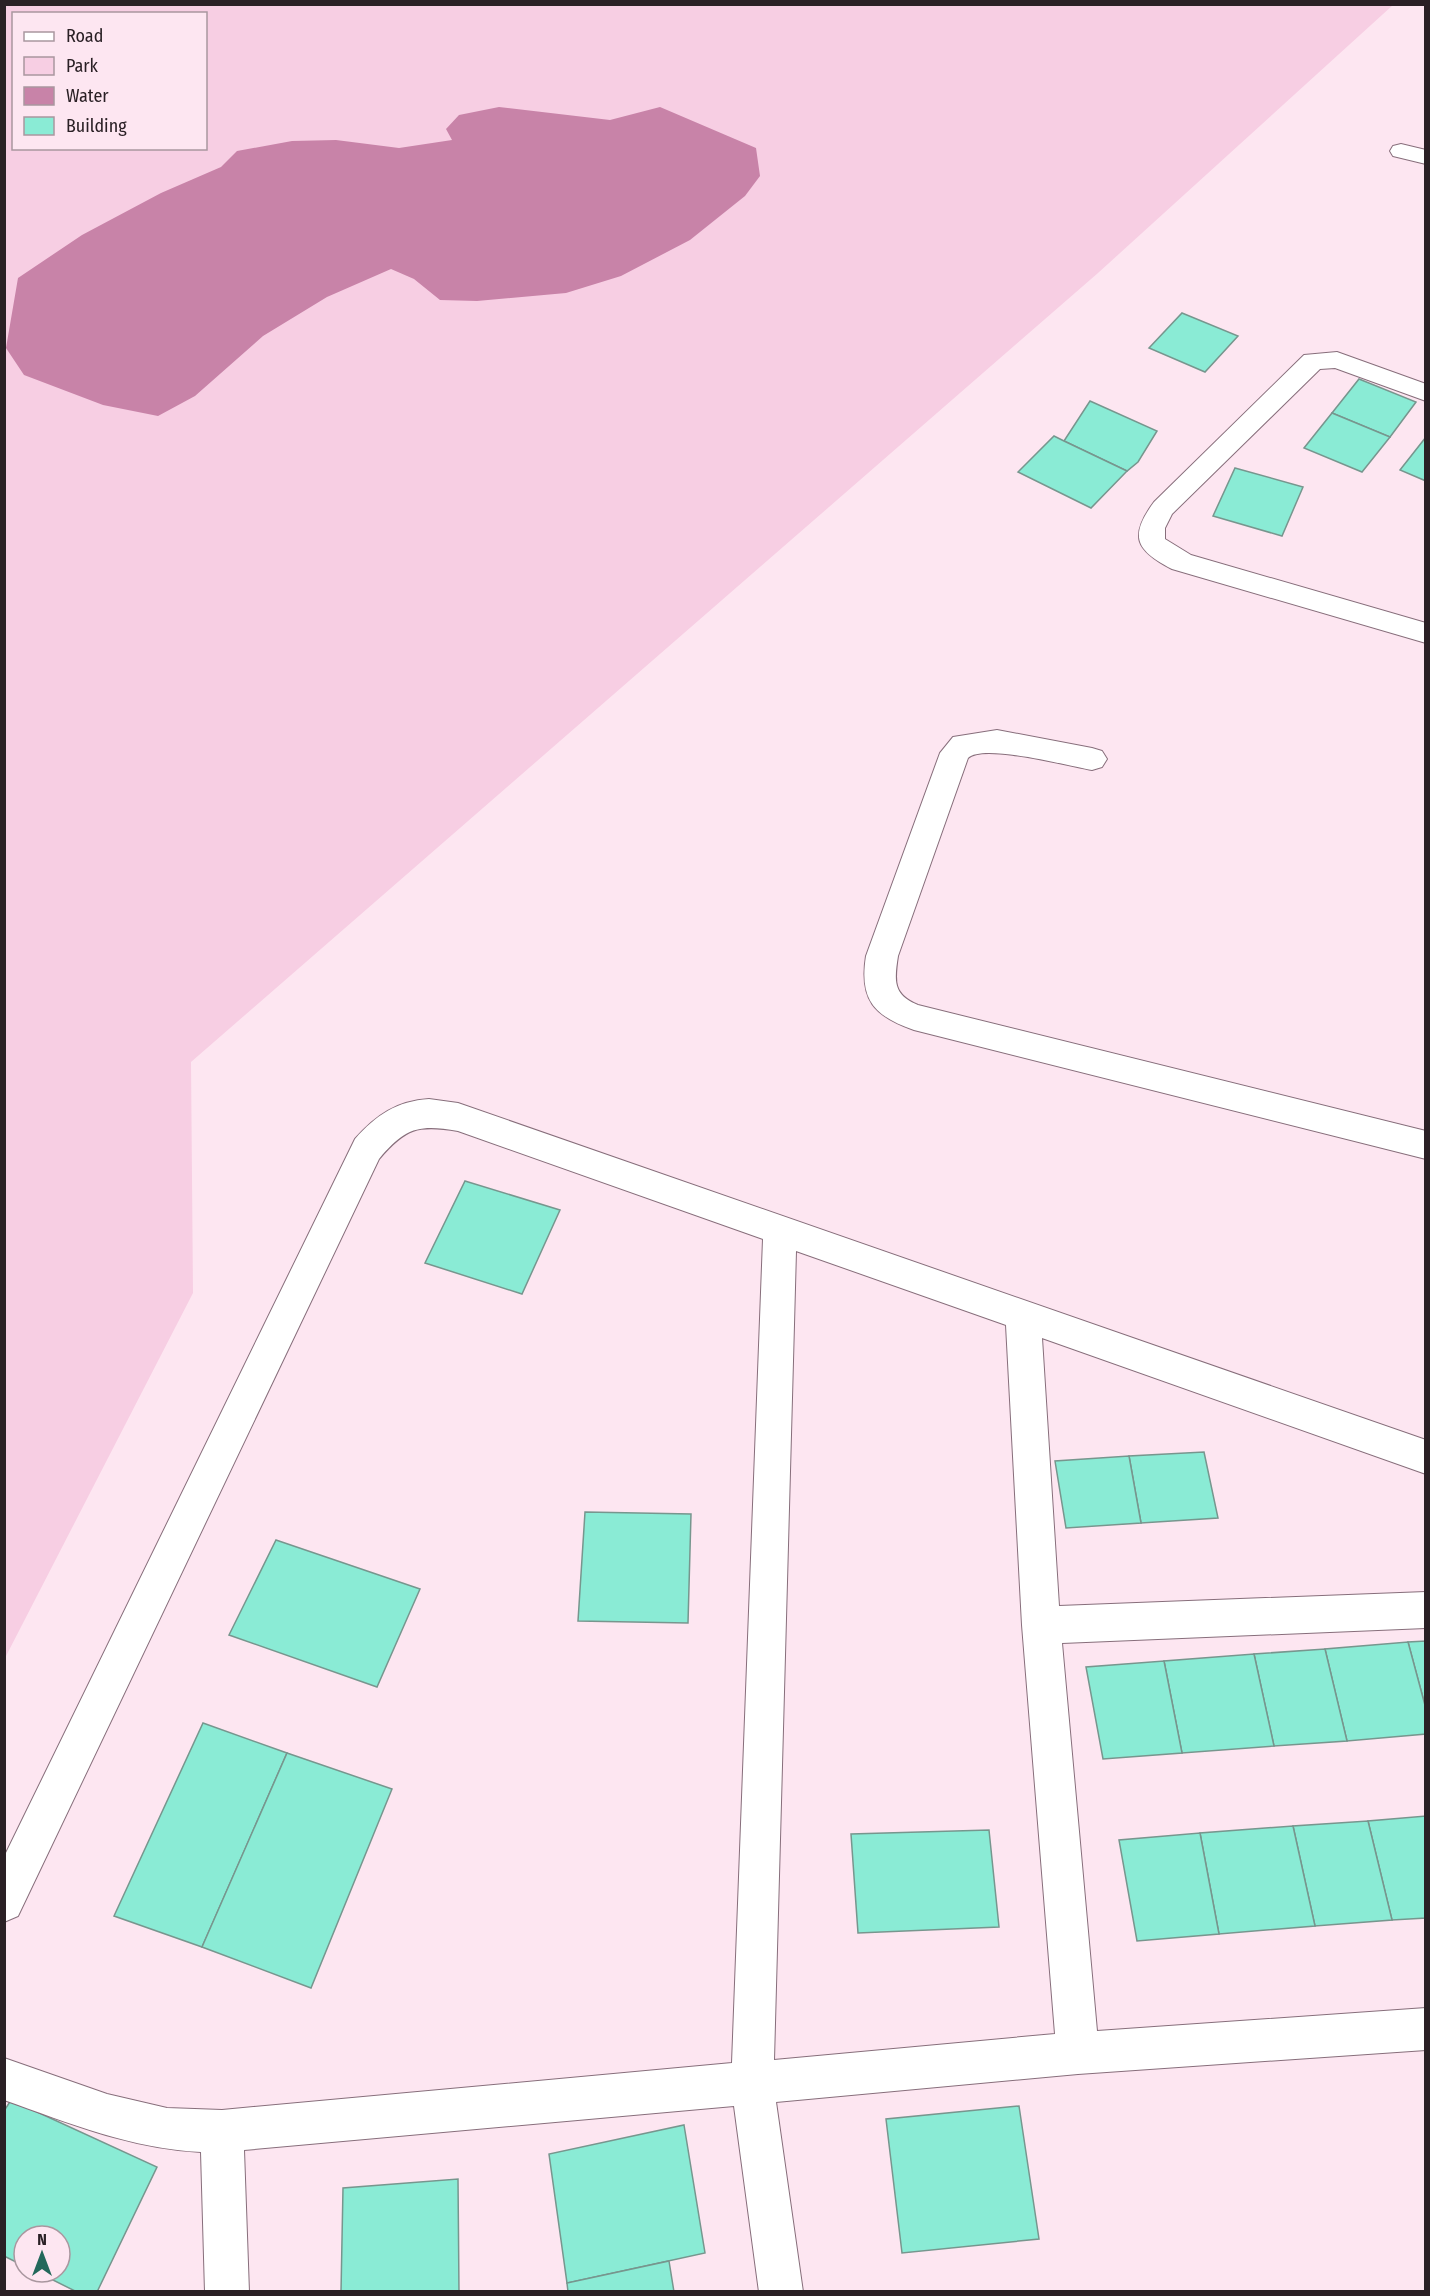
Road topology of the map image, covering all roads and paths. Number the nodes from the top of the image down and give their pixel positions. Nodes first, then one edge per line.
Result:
1 (1401, 151) dead end
2 (1425, 157) edge
3 (1425, 393) edge
4 (1425, 633) edge
5 (1092, 759) dead end
6 (1425, 1145) edge
7 (780, 1230) junction
8 (1023, 1316) junction
9 (1425, 1457) edge
10 (1425, 1610) edge
11 (1041, 1625) junction
12 (4, 1902) edge
13 (1425, 2029) edge
14 (1078, 2053) junction
15 (4, 2079) edge
16 (752, 2084) junction
17 (222, 2131) junction
18 (227, 2292) edge
19 (781, 2292) edge

1 - 2 street
3 - 4 street
5 - 6 street
7 - 8 street
7 - 12 street
7 - 16 street
8 - 9 street
8 - 11 street
10 - 11 street
11 - 14 street
13 - 14 street
14 - 16 street
15 - 17 street
16 - 17 street
16 - 19 street
17 - 18 street

